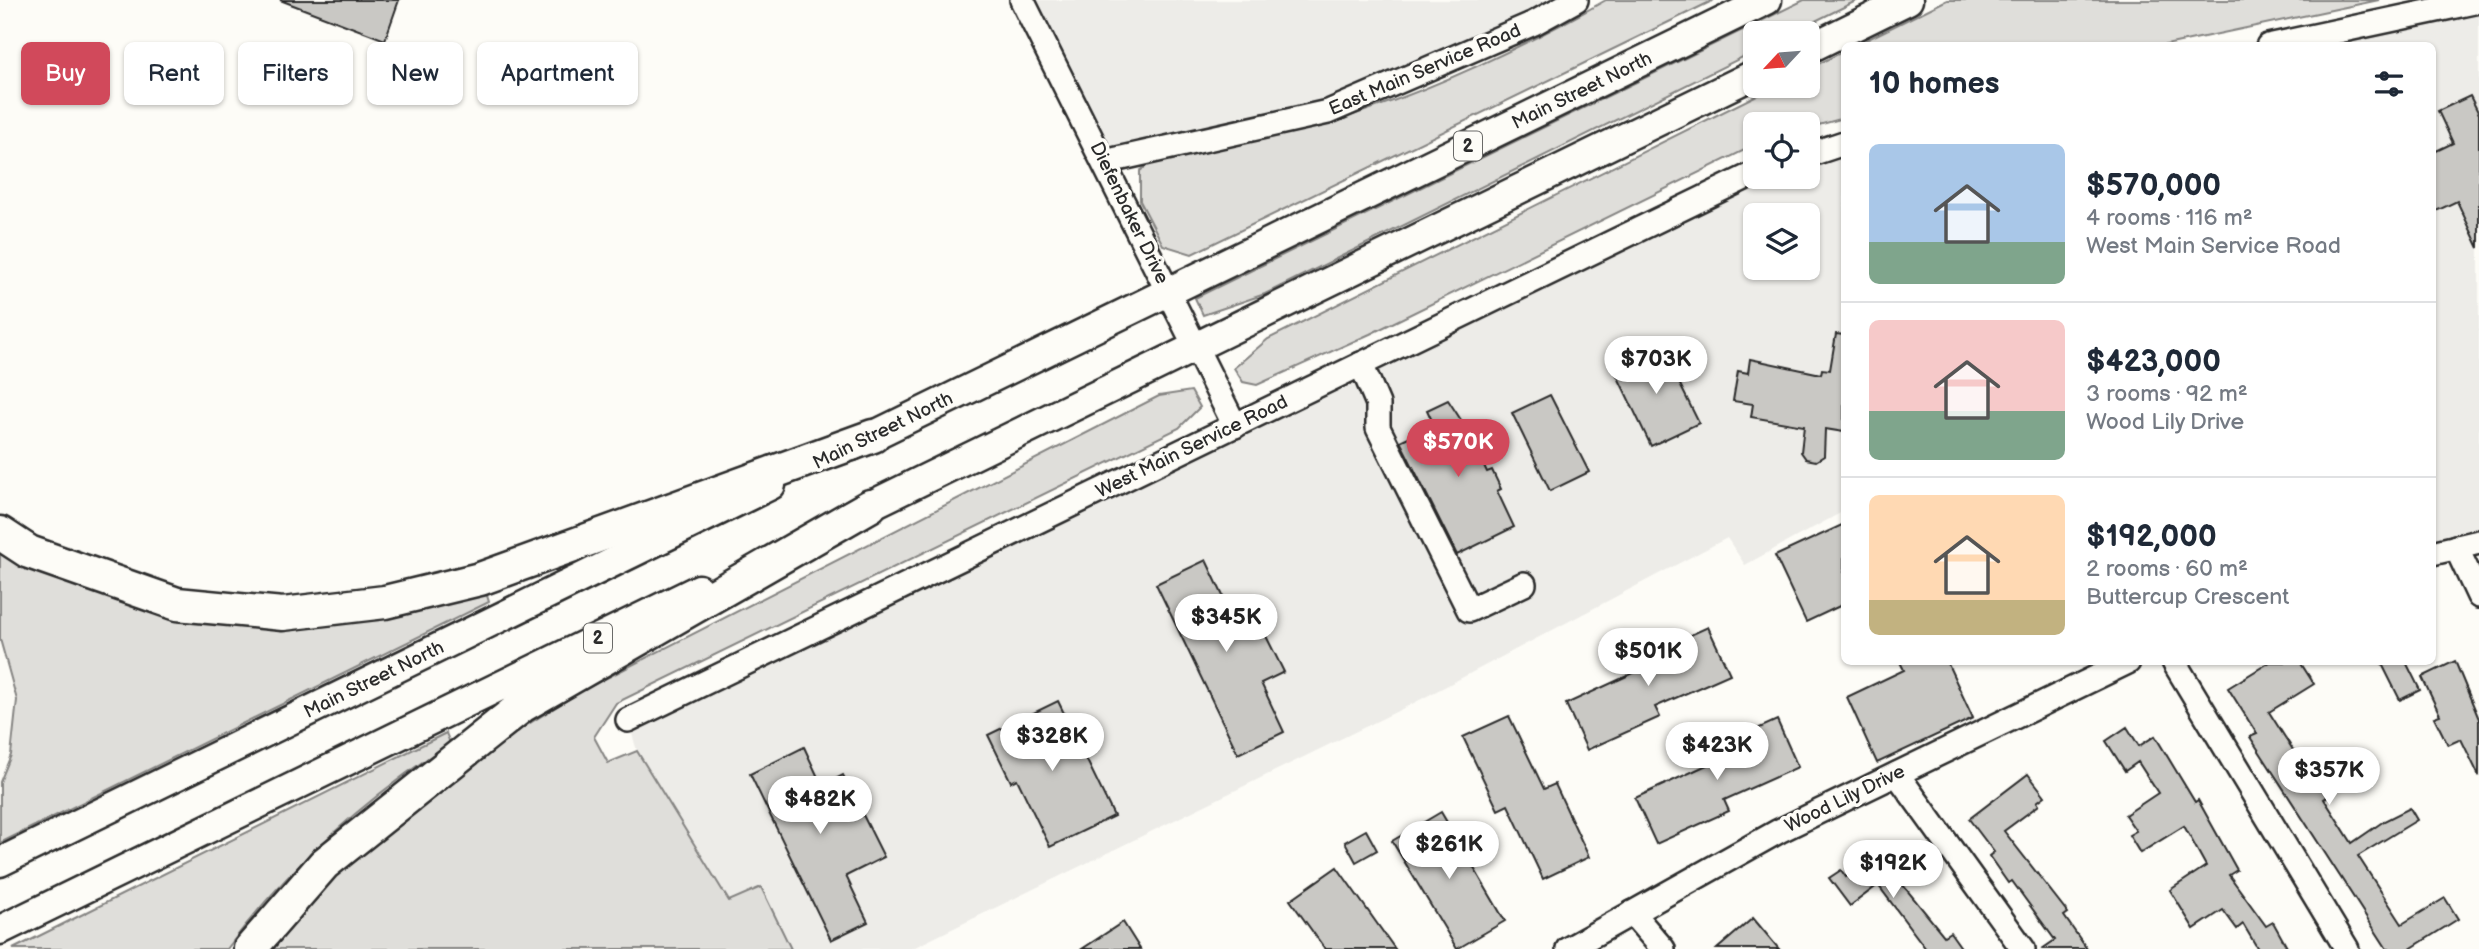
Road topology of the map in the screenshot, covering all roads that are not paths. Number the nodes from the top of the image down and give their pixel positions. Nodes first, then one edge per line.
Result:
1 (1022, 0) edge
2 (1576, 0) edge
3 (1767, 0) edge
4 (1908, 0) edge
5 (2479, 1) edge
6 (2287, 42) edge
7 (1820, 43) edge
8 (1743, 80) edge
9 (1841, 144) edge
10 (1820, 151) edge
11 (1104, 162) junction
12 (1743, 179) edge
13 (1169, 293) junction
14 (1196, 347) junction
15 (1361, 365) junction
16 (1235, 426) junction
17 (873, 436) junction
18 (870, 506) junction
19 (0, 533) edge
20 (2479, 542) edge
21 (2456, 547) junction
22 (2436, 552) edge
23 (1524, 584) dead end
24 (2479, 596) edge
25 (2122, 665) edge
26 (2176, 665) edge
27 (628, 720) dead end
28 (1896, 774) junction
29 (0, 862) edge
30 (1632, 913) junction
31 (0, 930) edge
32 (250, 949) edge
33 (1568, 949) edge
34 (1663, 949) edge
35 (2024, 949) edge
36 (2347, 949) edge

1 - 11 street, Diefenbaker Drive
2 - 11 street, East Main Service Road
3 - 13 main road, Main Street North / 2
4 - 7 main road
5 - 6 street
8 - 14 main road, 2
9 - 10 street
11 - 13 street, Diefenbaker Drive
12 - 15 street, West Main Service Road
13 - 14 street, Diefenbaker Drive
13 - 17 main road, Main Street North / 2
14 - 16 street, Diefenbaker Drive
14 - 18 main road, 2
15 - 16 street, West Main Service Road
15 - 23 street
16 - 27 street, West Main Service Road
17 - 19 highway
17 - 29 main road, Main Street North / 2
18 - 31 main road, 2
18 - 32 highway
20 - 21 street
21 - 22 street
21 - 24 street
25 - 28 street, Wood Lily Drive
26 - 36 street
28 - 30 street, Wood Lily Drive
28 - 35 street
30 - 33 street, Wood Lily Drive
30 - 34 street

